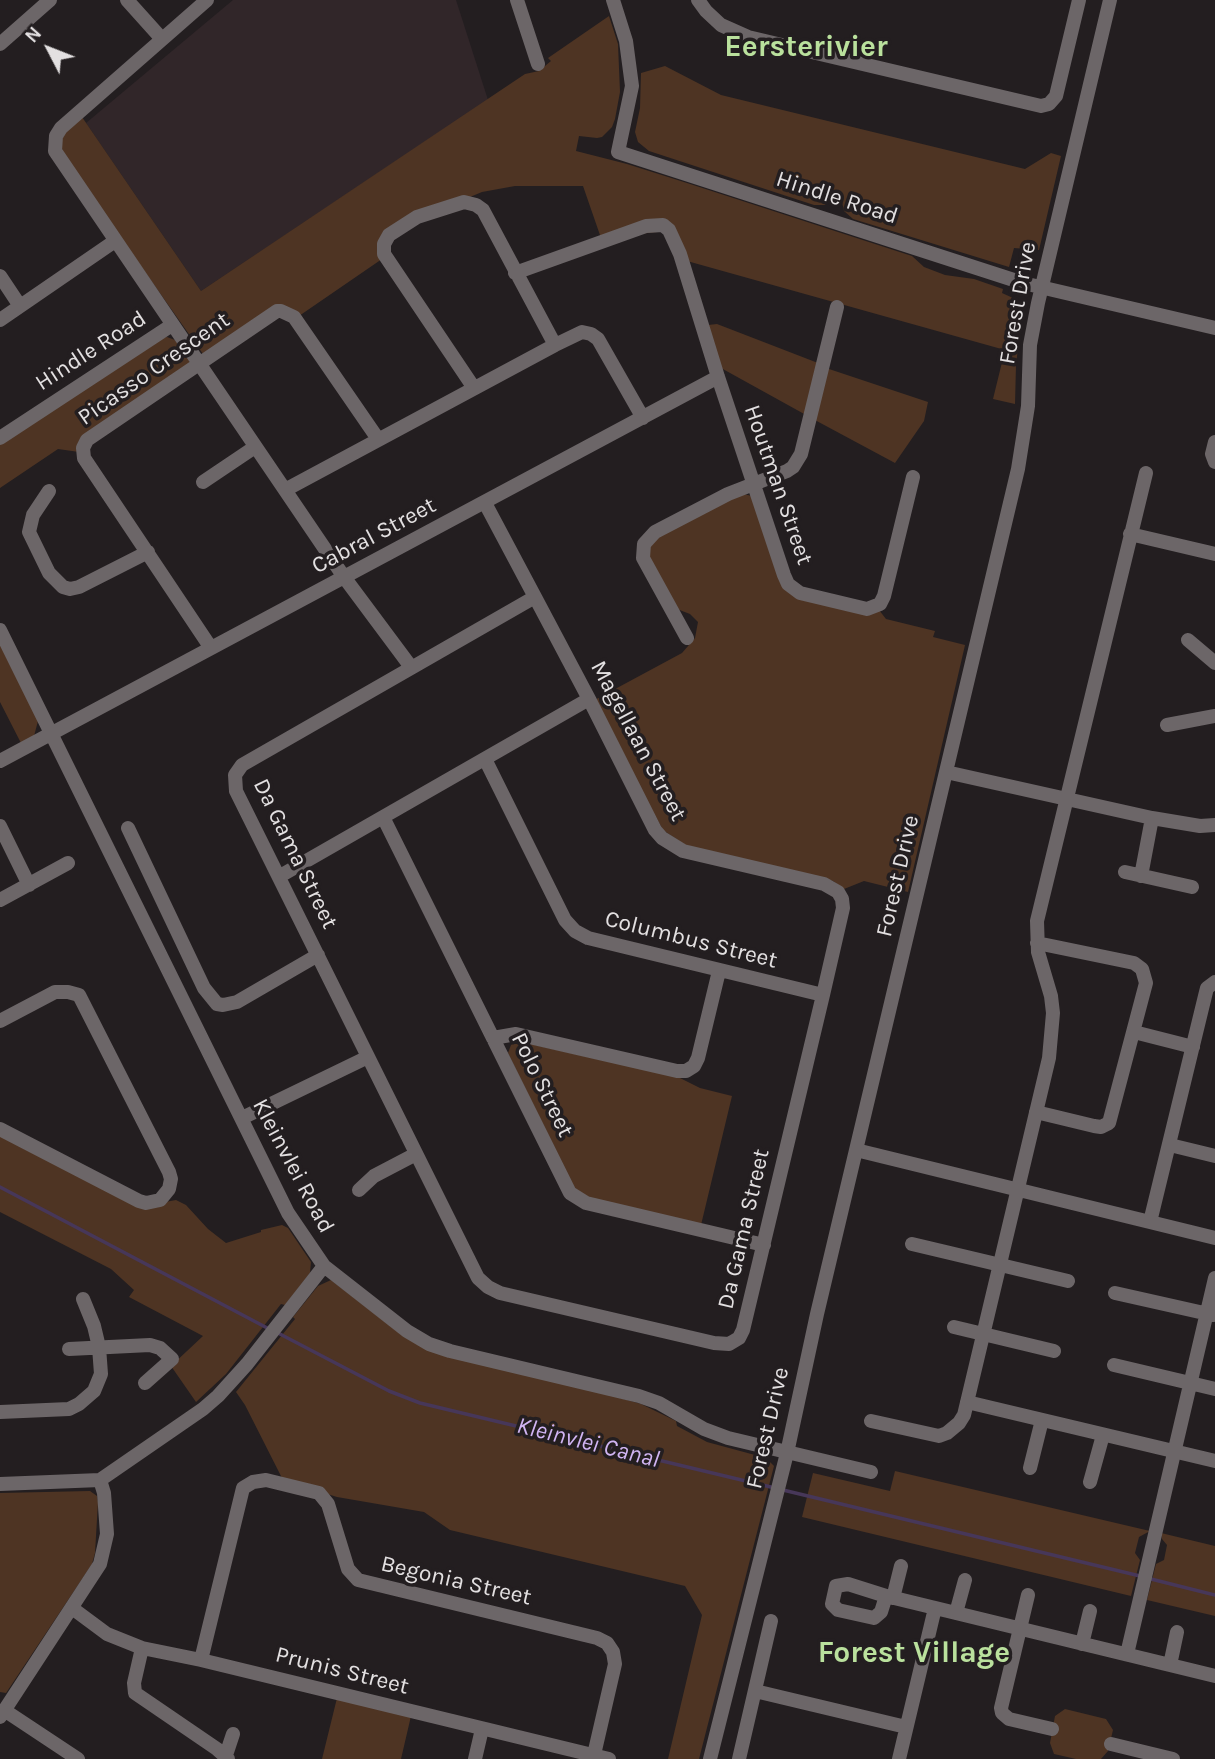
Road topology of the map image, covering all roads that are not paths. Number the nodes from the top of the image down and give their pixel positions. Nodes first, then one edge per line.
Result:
1 (50, 0) edge
2 (127, 0) edge
3 (207, 0) edge
4 (517, 0) edge
5 (613, 0) edge
6 (698, 0) edge
7 (1079, 0) edge
8 (1110, 0) edge
9 (3, 35) edge
10 (162, 39) junction
11 (538, 64) dead end
12 (115, 241) junction
13 (515, 273) junction
14 (0, 276) edge
15 (1041, 287) junction
16 (20, 306) junction
17 (837, 307) dead end
18 (0, 320) edge
19 (172, 325) junction
20 (1215, 328) edge
21 (555, 345) junction
22 (199, 363) junction
23 (718, 377) junction
24 (474, 388) junction
25 (643, 418) junction
26 (0, 438) edge
27 (378, 439) junction
28 (1215, 442) edge
29 (255, 447) junction
30 (1215, 462) edge
31 (1146, 473) dead end
32 (913, 477) dead end
33 (203, 482) dead end
34 (753, 483) junction
35 (285, 490) junction
36 (49, 491) dead end
37 (485, 503) junction
38 (1130, 534) junction
39 (148, 552) junction
40 (1215, 554) edge
41 (344, 578) junction
42 (535, 597) junction
43 (0, 630) edge
44 (687, 638) dead end
45 (1188, 640) dead end
46 (211, 648) junction
47 (1215, 663) edge
48 (411, 667) junction
49 (589, 699) junction
50 (1215, 716) edge
51 (1167, 725) dead end
52 (52, 734) junction
53 (485, 759) junction
54 (0, 761) edge
55 (946, 772) junction
56 (1065, 800) junction
57 (383, 817) junction
58 (1152, 818) junction
59 (1215, 825) edge
60 (0, 826) edge
61 (128, 828) dead end
62 (68, 863) dead end
63 (1125, 872) dead end
64 (280, 876) junction
65 (1142, 876) junction
66 (29, 885) junction
67 (1192, 887) dead end
68 (838, 892) joint
69 (0, 900) edge
70 (1037, 943) junction
71 (318, 955) junction
72 (719, 971) junction
73 (1215, 982) edge
74 (823, 995) junction
75 (0, 1021) edge
76 (1134, 1032) junction
77 (493, 1038) junction
78 (1193, 1047) junction
79 (368, 1057) junction
80 (1036, 1112) junction
81 (242, 1118) junction
82 (0, 1129) edge
83 (1170, 1145) junction
84 (856, 1150) junction
85 (416, 1154) junction
86 (1215, 1156) edge
87 (359, 1190) dead end
88 (1018, 1190) junction
89 (1150, 1222) junction
90 (1215, 1238) edge
91 (912, 1244) dead end
92 (764, 1245) junction
93 (1000, 1264) junction
94 (324, 1266) junction
95 (1215, 1278) edge
96 (1068, 1281) dead end
97 (1115, 1293) dead end
98 (83, 1299) dead end
99 (1211, 1315) edge
100 (954, 1326) dead end
101 (983, 1334) junction
102 (99, 1347) junction
103 (69, 1349) dead end
104 (1054, 1351) dead end
105 (1114, 1365) dead end
106 (145, 1383) dead end
107 (1190, 1384) junction
108 (1215, 1389) edge
109 (967, 1402) junction
110 (0, 1412) edge
111 (1042, 1420) junction
112 (872, 1421) dead end
113 (1102, 1435) junction
114 (1174, 1452) junction
115 (787, 1453) junction
116 (1215, 1461) edge
117 (1030, 1468) dead end
118 (870, 1472) dead end
119 (100, 1480) junction
120 (1090, 1482) dead end
121 (0, 1484) edge
122 (901, 1566) dead end
123 (965, 1580) dead end
124 (1028, 1595) dead end
125 (72, 1608) junction
126 (935, 1608) junction
127 (1090, 1611) dead end
128 (956, 1613) junction
129 (771, 1621) dead end
130 (1020, 1629) junction
131 (1177, 1632) dead end
132 (1082, 1644) junction
133 (142, 1648) junction
134 (1127, 1654) junction
135 (201, 1660) junction
136 (1170, 1665) junction
137 (1215, 1676) edge
138 (755, 1691) junction
139 (2, 1714) edge
140 (906, 1727) junction
141 (482, 1728) junction
142 (1052, 1729) dead end
143 (233, 1734) dead end
144 (1111, 1744) dead end
145 (227, 1757) edge
146 (593, 1757) edge
147 (78, 1759) edge
148 (475, 1759) edge
149 (609, 1759) edge
150 (710, 1759) edge
151 (739, 1759) edge
152 (899, 1759) edge
153 (1173, 1759) edge

1 - 9 street
2 - 10 street
3 - 10 street
4 - 11 street
5 - 15 street, Hindle Road
6 - 7 street
8 - 15 street, Forest Drive
10 - 12 street
12 - 16 street
12 - 19 street
13 - 21 street
13 - 23 street, Houtman Street
13 - 24 street
14 - 16 street
15 - 20 street, Hindle Road
15 - 55 street, Forest Drive
16 - 18 street
17 - 34 street
19 - 22 street
19 - 26 street, Hindle Road
21 - 24 street
21 - 25 street
22 - 27 street, Picasso Crescent
22 - 29 street
22 - 39 street, Picasso Crescent
23 - 25 street, Cabral Street
23 - 34 street, Houtman Street
24 - 27 street
25 - 37 street, Cabral Street
27 - 35 street
28 - 30 street
29 - 33 street
29 - 35 street
31 - 38 street
32 - 34 street, Houtman Street
34 - 44 street
35 - 41 street
36 - 39 street
37 - 41 street, Cabral Street
37 - 42 street, Magellaan Street
38 - 40 street
38 - 56 street
39 - 46 street, Picasso Crescent
41 - 46 street, Cabral Street
41 - 48 street
42 - 48 street, Da Gama Street
42 - 49 street, Magellaan Street
43 - 52 street, Kleinvlei Road
45 - 47 street
46 - 52 street, Cabral Street
48 - 64 street, Da Gama Street
49 - 53 street
49 - 68 street, Magellaan Street
50 - 51 street
52 - 54 street, Cabral Street
52 - 81 street, Kleinvlei Road
53 - 57 street
53 - 72 street, Columbus Street
55 - 56 street
55 - 84 street, Forest Drive
56 - 58 street
56 - 70 street
57 - 64 street
57 - 77 street, Polo Street
58 - 59 street
58 - 65 street
60 - 66 street
61 - 71 street
62 - 66 street
63 - 65 street
64 - 71 street, Da Gama Street
65 - 67 street
66 - 69 street
68 - 74 street, Da Gama Street
70 - 76 street
70 - 80 street
71 - 79 street, Da Gama Street
72 - 74 street, Columbus Street
72 - 77 street
73 - 78 street
74 - 92 street, Da Gama Street
75 - 82 street
76 - 78 street
76 - 80 street
77 - 92 street, Polo Street
78 - 83 street
79 - 81 street
79 - 85 street, Da Gama Street
80 - 88 street
81 - 94 street, Kleinvlei Road
83 - 86 street
83 - 89 street
84 - 88 street
84 - 115 street, Forest Drive
85 - 87 street
85 - 92 street, Da Gama Street
88 - 89 street
88 - 93 street
89 - 90 street
91 - 93 street
93 - 96 street
93 - 101 street
94 - 115 street, Kleinvlei Road
94 - 119 street
95 - 99 street
97 - 99 street
98 - 102 street
99 - 107 street
100 - 101 street
101 - 104 street
101 - 109 street
102 - 103 street
102 - 106 street
102 - 110 street
105 - 107 street
107 - 108 street
107 - 114 street
109 - 111 street
109 - 112 street
111 - 113 street
111 - 117 street
113 - 114 street
113 - 120 street
114 - 116 street
114 - 134 street
115 - 118 street, Kleinvlei Road
115 - 150 street, Forest Drive
119 - 121 street
119 - 125 street
122 - 126 street
123 - 128 street
124 - 130 street
125 - 133 street, Prunis Street
125 - 139 street
126 - 128 street
126 - 140 street
127 - 132 street
128 - 130 street
129 - 138 street
130 - 132 street
130 - 142 street
131 - 136 street
132 - 134 street
133 - 135 street, Prunis Street
133 - 145 street
134 - 136 street
135 - 141 street, Prunis Street
135 - 146 street, Begonia Street
136 - 137 street
138 - 140 street
138 - 151 street
139 - 147 street
140 - 152 street
141 - 146 street, Prunis Street
141 - 148 street
143 - 145 street
144 - 153 street
146 - 149 street, Prunis Street

